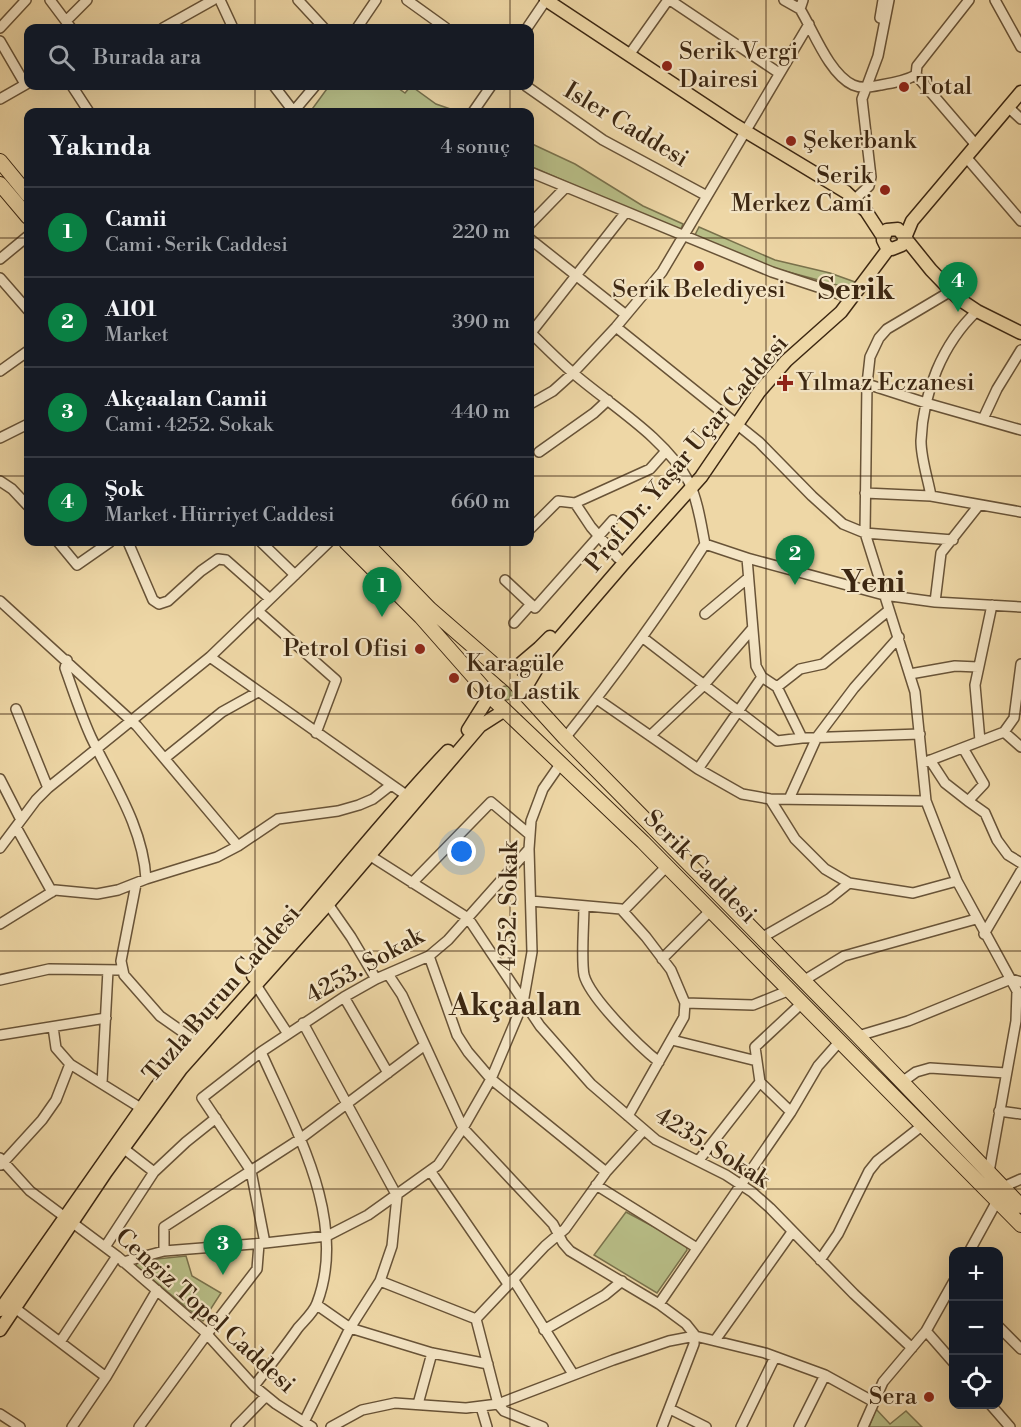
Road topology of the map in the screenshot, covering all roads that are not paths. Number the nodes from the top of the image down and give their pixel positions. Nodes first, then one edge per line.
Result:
1 (26, 0) edge
2 (50, 0) edge
3 (87, 0) edge
4 (213, 0) edge
5 (220, 0) edge
6 (298, 0) edge
7 (376, 0) edge
8 (407, 0) edge
9 (546, 0) edge
10 (669, 0) edge
11 (784, 0) edge
12 (883, 0) edge
13 (889, 0) edge
14 (969, 0) edge
15 (995, 0) edge
16 (802, 4) edge
17 (67, 24) edge
18 (69, 24) edge
19 (170, 24) edge
20 (231, 24) edge
21 (320, 24) edge
22 (360, 24) edge
23 (440, 24) edge
24 (530, 24) edge
25 (809, 24) junction
26 (0, 28) edge
27 (0, 41) edge
28 (1021, 47) edge
29 (629, 55) junction
30 (779, 73) junction
31 (916, 75) junction
32 (868, 77) junction
33 (24, 78) edge
34 (24, 85) edge
35 (866, 88) junction
36 (75, 90) edge
37 (277, 90) edge
38 (312, 90) edge
39 (488, 90) edge
40 (532, 90) edge
41 (1021, 92) edge
42 (0, 99) edge
43 (1008, 107) junction
44 (86, 108) edge
45 (291, 108) edge
46 (297, 108) edge
47 (476, 108) edge
48 (1021, 119) edge
49 (745, 130) junction
50 (976, 145) junction
51 (966, 157) junction
52 (0, 161) edge
53 (534, 174) edge
54 (0, 184) edge
55 (566, 187) junction
56 (24, 190) edge
57 (707, 196) junction
58 (855, 200) junction
59 (866, 211) junction
60 (24, 212) edge
61 (626, 212) junction
62 (534, 220) edge
63 (912, 221) junction
64 (1021, 221) edge
65 (895, 228) junction
66 (684, 236) junction
67 (904, 238) junction
68 (24, 239) edge
69 (534, 242) edge
70 (889, 244) junction
71 (0, 260) edge
72 (931, 270) junction
73 (575, 275) junction
74 (0, 278) edge
75 (951, 291) junction
76 (851, 298) junction
77 (24, 305) edge
78 (977, 311) junction
79 (626, 315) junction
80 (616, 327) junction
81 (534, 328) edge
82 (1021, 333) edge
83 (534, 337) edge
84 (1021, 350) edge
85 (24, 354) edge
86 (0, 371) edge
87 (573, 373) junction
88 (867, 384) junction
89 (608, 400) junction
90 (534, 402) edge
91 (926, 403) junction
92 (983, 419) junction
93 (734, 421) junction
94 (24, 426) edge
95 (1021, 430) edge
96 (0, 438) edge
97 (539, 452) dead end
98 (666, 452) junction
99 (0, 481) edge
100 (689, 484) junction
101 (865, 493) junction
102 (931, 496) junction
103 (24, 502) edge
104 (575, 503) junction
105 (980, 505) junction
106 (1021, 512) edge
107 (613, 520) dead end
108 (534, 525) edge
109 (865, 533) junction
110 (599, 536) junction
111 (953, 540) junction
112 (705, 544) junction
113 (61, 546) edge
114 (105, 546) edge
115 (130, 546) edge
116 (265, 546) edge
117 (326, 546) edge
118 (350, 546) edge
119 (369, 546) edge
120 (618, 558) junction
121 (747, 558) junction
122 (295, 575) junction
123 (748, 578) junction
124 (505, 580) dead end
125 (884, 595) junction
126 (270, 599) junction
127 (0, 601) edge
128 (935, 602) junction
129 (531, 604) junction
130 (992, 605) junction
131 (1021, 607) edge
132 (258, 611) junction
133 (888, 611) junction
134 (705, 614) dead end
135 (514, 623) dead end
136 (752, 629) junction
137 (642, 637) junction
138 (899, 637) junction
139 (210, 657) junction
140 (67, 660) junction
141 (1021, 664) edge
142 (978, 667) junction
143 (910, 674) junction
144 (507, 676) junction
145 (762, 677) junction
146 (703, 686) junction
147 (777, 687) junction
148 (258, 692) junction
149 (523, 692) junction
150 (490, 695) junction
151 (597, 699) junction
152 (16, 709) dead end
153 (505, 710) junction
154 (737, 711) junction
155 (130, 722) junction
156 (1004, 732) junction
157 (316, 733) junction
158 (920, 734) junction
159 (650, 736) junction
160 (817, 737) junction
161 (565, 738) junction
162 (802, 738) junction
163 (980, 741) junction
164 (1021, 747) edge
165 (963, 748) junction
166 (98, 749) junction
167 (165, 758) junction
168 (926, 762) junction
169 (561, 763) junction
170 (698, 769) junction
171 (0, 779) edge
172 (391, 785) junction
173 (48, 788) junction
174 (406, 795) junction
175 (770, 799) junction
176 (789, 799) junction
177 (926, 801) junction
178 (968, 801) junction
179 (19, 824) junction
180 (529, 834) junction
181 (238, 846) junction
182 (0, 848) edge
183 (529, 849) junction
184 (369, 855) junction
185 (1021, 863) edge
186 (667, 866) junction
187 (1020, 874) edge
188 (146, 879) junction
189 (957, 881) junction
190 (412, 883) junction
191 (849, 883) junction
192 (136, 884) junction
193 (52, 892) junction
194 (531, 901) junction
195 (328, 904) junction
196 (584, 906) junction
197 (711, 910) junction
198 (623, 911) junction
199 (468, 918) junction
200 (976, 919) junction
201 (0, 924) edge
202 (984, 933) junction
203 (761, 938) junction
204 (429, 956) junction
205 (662, 959) junction
206 (108, 970) junction
207 (122, 970) junction
208 (388, 974) junction
209 (376, 979) junction
210 (0, 980) edge
211 (803, 981) junction
212 (1016, 981) edge
213 (256, 985) junction
214 (790, 990) junction
215 (344, 997) junction
216 (523, 1003) junction
217 (685, 1003) junction
218 (802, 1003) junction
219 (1019, 1010) edge
220 (106, 1018) junction
221 (303, 1023) junction
222 (53, 1027) junction
223 (288, 1034) junction
224 (0, 1035) edge
225 (858, 1036) junction
226 (672, 1040) junction
227 (840, 1041) junction
228 (198, 1043) junction
229 (425, 1045) junction
230 (261, 1052) junction
231 (757, 1061) junction
232 (659, 1062) junction
233 (70, 1064) junction
234 (388, 1073) junction
235 (1006, 1073) junction
236 (491, 1079) junction
237 (760, 1082) junction
238 (902, 1082) junction
239 (102, 1083) junction
240 (348, 1104) junction
241 (145, 1111) junction
242 (999, 1111) junction
243 (791, 1112) junction
244 (1021, 1114) edge
245 (628, 1116) junction
246 (216, 1118) junction
247 (923, 1125) junction
248 (463, 1128) junction
249 (644, 1130) junction
250 (300, 1139) junction
251 (123, 1148) junction
252 (699, 1160) junction
253 (1, 1162) edge
254 (251, 1171) junction
255 (430, 1172) junction
256 (606, 1172) junction
257 (988, 1172) junction
258 (154, 1173) junction
259 (1021, 1179) edge
260 (596, 1185) junction
261 (741, 1185) junction
262 (1003, 1187) junction
263 (397, 1196) junction
264 (997, 1201) junction
265 (1021, 1206) edge
266 (69, 1219) junction
267 (1021, 1225) edge
268 (792, 1232) junction
269 (558, 1234) junction
270 (327, 1236) junction
271 (262, 1244) junction
272 (105, 1247) junction
273 (971, 1247) edge
274 (697, 1248) junction
275 (164, 1251) junction
276 (120, 1259) junction
277 (820, 1260) junction
278 (380, 1281) junction
279 (510, 1281) junction
280 (622, 1281) junction
281 (949, 1288) edge
282 (157, 1290) junction
283 (659, 1304) junction
284 (317, 1305) junction
285 (15, 1308) junction
286 (0, 1310) edge
287 (476, 1319) junction
288 (350, 1328) junction
289 (0, 1330) edge
290 (544, 1330) junction
291 (1003, 1330) edge
292 (926, 1331) junction
293 (207, 1334) junction
294 (695, 1336) junction
295 (716, 1340) junction
296 (60, 1342) junction
297 (912, 1348) junction
298 (1021, 1349) edge
299 (432, 1353) junction
300 (775, 1357) junction
301 (949, 1357) edge
302 (488, 1364) junction
303 (573, 1374) junction
304 (825, 1375) junction
305 (106, 1377) junction
306 (254, 1386) junction
307 (266, 1396) junction
308 (874, 1402) junction
309 (418, 1404) junction
310 (498, 1404) junction
311 (481, 1407) junction
312 (670, 1409) junction
313 (994, 1409) edge
314 (0, 1414) edge
315 (308, 1424) edge
316 (18, 1427) edge
317 (72, 1427) edge
318 (139, 1427) edge
319 (236, 1427) edge
320 (331, 1427) edge
321 (486, 1427) edge
322 (543, 1427) edge
323 (662, 1427) edge
324 (706, 1427) edge
325 (741, 1427) edge
326 (799, 1427) edge
327 (863, 1427) edge
328 (1010, 1427) edge

1 - 26 street
2 - 17 street
3 - 18 street
4 - 19 street
5 - 20 street
6 - 21 street
7 - 22 street
8 - 23 street
9 - 24 street
9 - 29 main road
10 - 29 street
10 - 30 street
11 - 16 street
12 - 32 street
13 - 32 street
14 - 31 street
15 - 28 street
16 - 25 street
25 - 30 street
25 - 35 street
27 - 33 street
29 - 49 main road
30 - 49 street
31 - 35 street
31 - 50 street
32 - 35 street
34 - 42 street
35 - 58 street
36 - 44 street
37 - 45 street
38 - 46 street
39 - 47 street
40 - 57 street, Isler Caddesi
41 - 43 main road
43 - 48 street
43 - 50 main road
49 - 57 street
49 - 58 main road
50 - 51 main road
51 - 63 main road
51 - 64 street
52 - 56 highway
53 - 55 street
54 - 60 highway
55 - 61 street
55 - 62 street
57 - 66 street
58 - 59 main road
59 - 65 main road
59 - 70 main road
61 - 66 street
61 - 73 street
63 - 65 main road
63 - 67 main road
65 - 67 main road
65 - 70 main road
66 - 76 street
66 - 79 street
67 - 70 main road
67 - 72 main road
68 - 71 street
69 - 73 street
70 - 72 main road
70 - 76 main road, Prof.Dr. Yaşar Uçar Caddesi
72 - 75 main road
73 - 79 street
73 - 81 street
74 - 77 street
75 - 78 main road
75 - 88 street
76 - 93 main road, Prof.Dr. Yaşar Uçar Caddesi
78 - 82 main road
78 - 91 street
79 - 80 street
80 - 87 street
80 - 93 street
83 - 87 street
84 - 92 street
85 - 86 street
87 - 89 street
87 - 90 street
88 - 91 street
88 - 101 street
89 - 97 street
89 - 98 street
91 - 92 street
91 - 102 street
92 - 95 street
93 - 100 main road, Prof.Dr. Yaşar Uçar Caddesi
93 - 109 street
94 - 96 street
98 - 100 street
98 - 104 street
99 - 103 street
100 - 112 street
100 - 120 main road
100 - 149 main road, Prof.Dr. Yaşar Uçar Caddesi
101 - 102 street
101 - 109 street
102 - 105 street
104 - 108 street
104 - 110 street
105 - 106 street
105 - 111 street
107 - 110 street
109 - 111 street
109 - 125 street
110 - 120 street
110 - 129 street
111 - 128 street
112 - 121 street
112 - 137 street
113 - 114 street
115 - 126 street
116 - 122 street
117 - 122 street
118 - 150 highway, Serik Caddesi
119 - 144 highway, Serik Caddesi
120 - 144 main road
121 - 123 street
121 - 125 street
122 - 126 street
123 - 134 street
123 - 136 street
124 - 129 street
125 - 128 street
125 - 133 street
126 - 132 street
127 - 140 street
128 - 130 street
129 - 135 street
130 - 131 street
130 - 142 street
132 - 139 street
132 - 157 street
133 - 138 street
133 - 147 street
136 - 145 street
136 - 146 street
137 - 146 street
137 - 151 street
138 - 143 street
138 - 160 street
139 - 148 street
139 - 155 street
140 - 155 street
140 - 166 street
141 - 156 street
142 - 143 street
142 - 163 street
143 - 158 street
144 - 149 highway, Serik Caddesi
144 - 150 highway
145 - 147 street
145 - 154 street
146 - 154 street
146 - 159 street
147 - 162 street
148 - 157 street
148 - 167 street
149 - 153 highway
149 - 161 highway, Serik Caddesi
150 - 153 highway, Serik Caddesi
150 - 174 main road, Tuzla Burun Caddesi
151 - 159 street
151 - 161 street
152 - 173 street
153 - 169 highway, Serik Caddesi
153 - 184 main road, Tuzla Burun Caddesi
154 - 162 street
154 - 170 street
155 - 166 street
155 - 167 street
156 - 163 street
156 - 164 street
157 - 172 street
158 - 160 street
158 - 168 street
159 - 170 street
160 - 162 street
160 - 176 street
161 - 203 highway, Serik Caddesi
163 - 165 street
165 - 168 street
165 - 178 street
166 - 173 street
166 - 188 street
167 - 181 street
168 - 177 street
168 - 178 street
169 - 180 street, 4252. Sokak
169 - 186 highway, Serik Caddesi
170 - 175 street
171 - 179 street
172 - 174 street
172 - 181 street
173 - 179 street
174 - 228 main road, Tuzla Burun Caddesi
175 - 176 street
175 - 191 street
176 - 177 street
177 - 189 street
178 - 185 street
179 - 182 street
179 - 193 street
180 - 183 street, 4252. Sokak
180 - 190 street
181 - 188 street
183 - 194 street, 4252. Sokak
183 - 199 street, 4253. Sokak
184 - 190 street, 4235. Sokak
184 - 195 main road, Tuzla Burun Caddesi
186 - 197 highway, Serik Caddesi
186 - 198 street
187 - 202 street
188 - 192 street
189 - 191 street
189 - 200 street
190 - 199 street, 4235. Sokak
191 - 203 street
192 - 193 street
192 - 207 street
193 - 201 street
194 - 196 street
194 - 216 street, 4252. Sokak
195 - 209 street
195 - 213 main road, Tuzla Burun Caddesi
196 - 198 street
196 - 232 street
197 - 205 street
197 - 214 highway, Serik Caddesi
198 - 205 street
199 - 204 street, 4253. Sokak
199 - 216 street, 4235. Sokak
200 - 202 street
200 - 211 street
202 - 212 street
203 - 211 highway, Serik Caddesi
204 - 208 street, 4253. Sokak
204 - 236 street
205 - 217 street
206 - 207 street
206 - 210 street
206 - 220 street
207 - 228 street
208 - 209 street, 4253. Sokak
208 - 229 street
209 - 215 street, 4253. Sokak
211 - 225 highway, Serik Caddesi
212 - 219 street
212 - 225 street
213 - 223 street
213 - 228 main road, Tuzla Burun Caddesi
214 - 217 street
214 - 218 highway, Serik Caddesi
215 - 221 street, 4253. Sokak
215 - 234 street
216 - 236 street, 4252. Sokak
216 - 245 street, 4235. Sokak
217 - 226 street
218 - 227 highway, Serik Caddesi
218 - 231 street
219 - 235 street
220 - 222 street
220 - 239 street
221 - 223 street, 4253. Sokak
221 - 240 street
222 - 224 street
222 - 233 street
223 - 230 street, 4253. Sokak
225 - 238 highway, Serik Caddesi
226 - 231 street
226 - 232 street
227 - 243 street
227 - 247 highway, Serik Caddesi
228 - 241 main road, Tuzla Burun Caddesi
229 - 234 street
229 - 248 street
230 - 246 street, 4253. Sokak
230 - 250 street
231 - 237 street
232 - 245 street
233 - 239 street
233 - 253 street
234 - 240 street
235 - 238 street
235 - 242 street
236 - 248 street, 4252. Sokak
236 - 256 street
237 - 243 street
237 - 252 street
238 - 257 highway, Serik Caddesi
239 - 241 street
240 - 250 street
240 - 263 street
241 - 251 main road, Tuzla Burun Caddesi
241 - 266 main road, Tuzla Burun Caddesi
242 - 244 street
242 - 257 street
243 - 261 street
245 - 249 street, 4235. Sokak
246 - 254 street
246 - 258 street
247 - 264 highway, Serik Caddesi
247 - 277 street
248 - 255 street, 4252. Sokak
248 - 269 street
249 - 252 street, 4235. Sokak
249 - 256 street
250 - 254 street
250 - 270 street
251 - 258 street
251 - 266 main road, Tuzla Burun Caddesi
252 - 261 street, 4235. Sokak
253 - 266 street, Cengiz Topel Caddesi
254 - 271 street
254 - 275 street
255 - 263 street, 4252. Sokak
255 - 279 street
256 - 260 street
257 - 262 highway, Serik Caddesi
258 - 272 street
259 - 262 street
260 - 269 street
260 - 274 street
261 - 268 street, 4235. Sokak
261 - 274 street
262 - 265 highway, Serik Caddesi
263 - 270 street, 4252. Sokak
263 - 278 street
264 - 267 highway, Serik Caddesi
264 - 273 street
266 - 272 street, Cengiz Topel Caddesi
266 - 285 main road, Tuzla Burun Caddesi
266 - 286 main road, Tuzla Burun Caddesi
268 - 277 street, 4235. Sokak
268 - 295 street
269 - 279 street
269 - 280 street
270 - 271 street, 4252. Sokak
270 - 284 street
271 - 275 street, 4252. Sokak
271 - 293 street
272 - 276 street, Cengiz Topel Caddesi
274 - 283 street
275 - 276 street, 4252. Sokak
276 - 282 street, Cengiz Topel Caddesi
276 - 296 street
277 - 297 street, 4235. Sokak
278 - 287 street
278 - 288 street
279 - 287 street
279 - 290 street
280 - 283 street
280 - 290 street
281 - 292 street
282 - 293 street, Cengiz Topel Caddesi
282 - 305 street
283 - 294 street
284 - 288 street
284 - 306 street
285 - 289 main road, Tuzla Burun Caddesi
285 - 296 street
287 - 302 street
288 - 299 street
288 - 315 street
290 - 303 street
291 - 298 street
292 - 297 street
292 - 301 street
293 - 306 street, Cengiz Topel Caddesi
293 - 318 street
294 - 295 street
294 - 303 street
294 - 312 street
295 - 300 street
296 - 305 street
297 - 308 street
299 - 302 street
299 - 309 street
300 - 304 street
300 - 325 street
302 - 310 street
303 - 310 street
304 - 308 street
304 - 326 street
305 - 317 street
306 - 307 street, Cengiz Topel Caddesi
307 - 315 street, Cengiz Topel Caddesi
307 - 319 street
308 - 327 street
309 - 311 street
309 - 320 street
310 - 311 street
310 - 322 street
311 - 321 street
312 - 323 street
312 - 324 street
313 - 328 street
314 - 316 street

